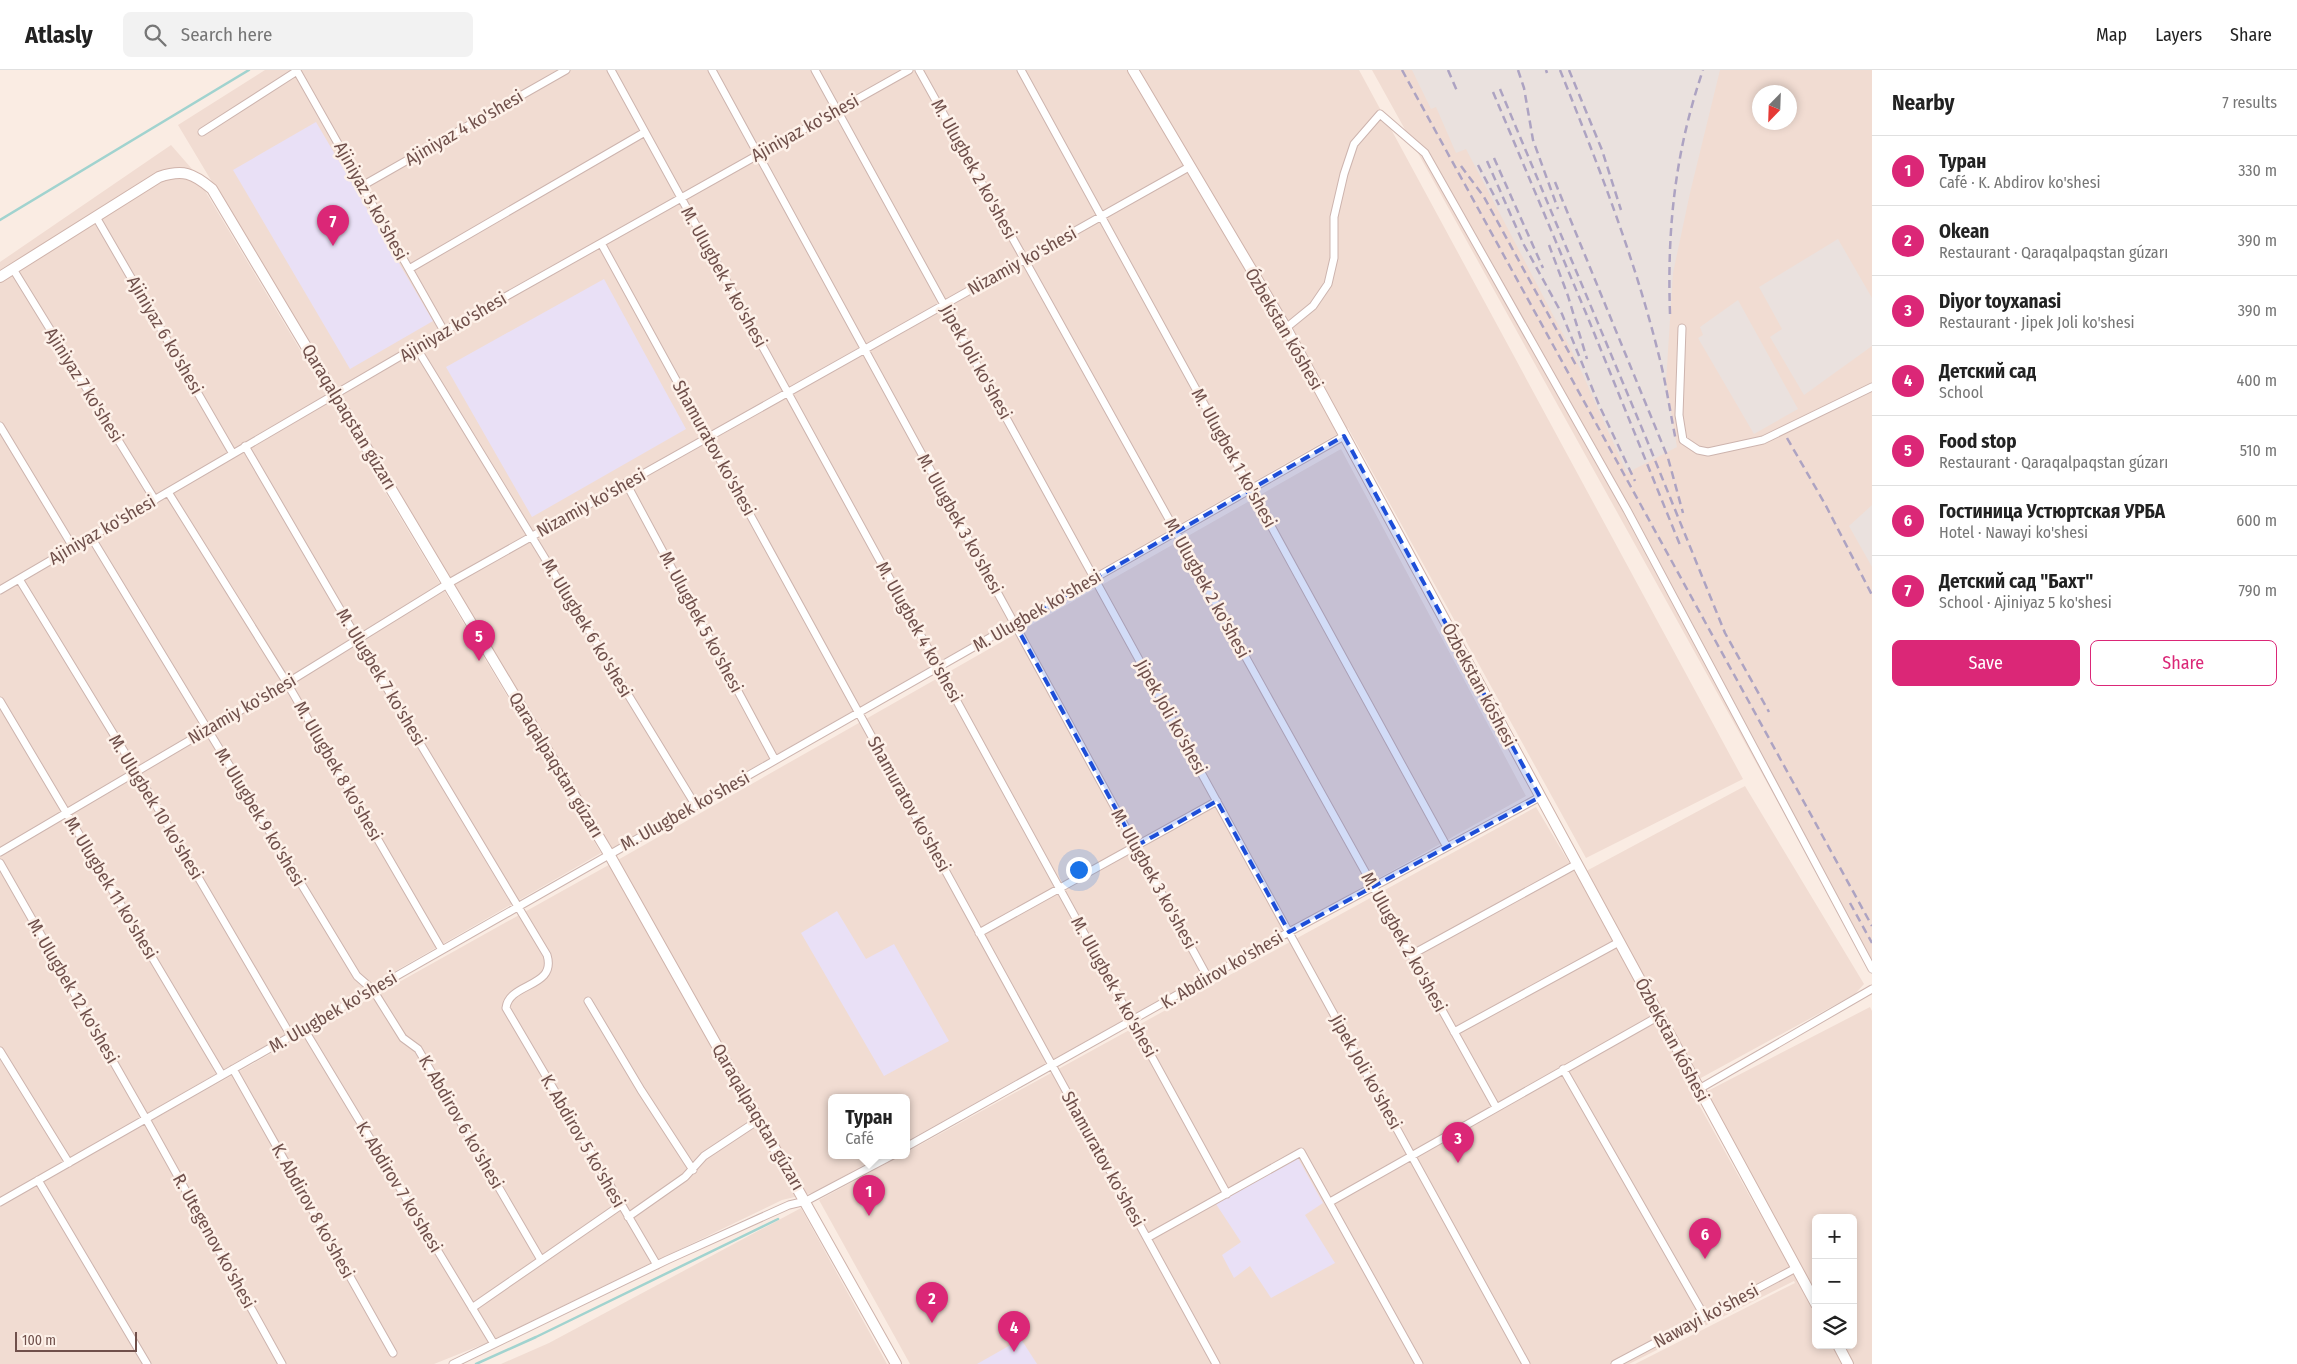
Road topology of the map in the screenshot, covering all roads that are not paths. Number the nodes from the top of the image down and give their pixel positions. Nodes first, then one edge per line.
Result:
1 (566, 70) edge
2 (611, 70) edge
3 (712, 70) edge
4 (816, 70) edge
5 (909, 70) edge
6 (919, 70) edge
7 (1021, 70) edge
8 (1133, 70) edge
9 (297, 71) edge
10 (837, 110) junction
11 (202, 132) dead end
12 (645, 132) junction
13 (758, 155) junction
14 (1189, 167) junction
15 (362, 186) junction
16 (681, 198) junction
17 (1101, 216) junction
18 (96, 217) junction
19 (601, 243) junction
20 (1024, 260) junction
21 (13, 269) junction
22 (409, 269) junction
23 (0, 277) edge
24 (944, 304) junction
25 (1286, 328) junction
26 (1682, 328) dead end
27 (444, 331) junction
28 (416, 347) junction
29 (864, 349) junction
30 (1872, 387) edge
31 (788, 392) junction
32 (336, 394) junction
33 (0, 426) edge
34 (1344, 436) junction
35 (708, 437) junction
36 (246, 446) junction
37 (233, 454) junction
38 (626, 483) junction
39 (1251, 489) junction
40 (168, 492) junction
41 (155, 500) junction
42 (1176, 532) junction
43 (532, 536) junction
44 (92, 537) junction
45 (74, 547) junction
46 (1095, 578) junction
47 (19, 579) junction
48 (448, 582) junction
49 (0, 590) edge
50 (1015, 624) junction
51 (358, 640) junction
52 (938, 667) junction
53 (287, 683) junction
54 (0, 701) edge
55 (859, 713) junction
56 (207, 730) junction
57 (775, 760) junction
58 (136, 771) junction
59 (1540, 797) junction
60 (1217, 801) junction
61 (696, 806) junction
62 (66, 812) junction
63 (1136, 846) junction
64 (1447, 847) junction
65 (0, 852) edge
66 (609, 854) junction
67 (0, 864) edge
68 (1577, 864) junction
69 (1374, 887) junction
70 (1059, 888) junction
71 (519, 906) junction
72 (1289, 932) junction
73 (979, 933) junction
74 (1619, 942) junction
75 (442, 950) junction
76 (1411, 954) junction
77 (1872, 968) edge
78 (1208, 978) junction
79 (1872, 989) edge
80 (373, 990) junction
81 (588, 1000) dead end
82 (510, 1016) joint
83 (1659, 1016) junction
84 (1132, 1021) junction
85 (304, 1029) junction
86 (1454, 1032) junction
87 (291, 1036) junction
88 (0, 1051) edge
89 (1053, 1066) junction
90 (233, 1069) junction
91 (1563, 1070) junction
92 (222, 1075) junction
93 (1699, 1089) junction
94 (1496, 1107) junction
95 (146, 1119) junction
96 (760, 1119) junction
97 (910, 1145) edge
98 (1411, 1155) junction
99 (885, 1159) edge
100 (69, 1163) junction
101 (693, 1170) junction
102 (38, 1180) junction
103 (1227, 1194) junction
104 (806, 1201) junction
105 (0, 1202) edge
106 (1330, 1202) junction
107 (621, 1205) junction
108 (628, 1217) junction
109 (1147, 1238) junction
110 (541, 1260) junction
111 (657, 1265) junction
112 (1796, 1268) junction
113 (1812, 1297) edge
114 (472, 1308) junction
115 (1705, 1317) junction
116 (494, 1344) junction
117 (1840, 1349) edge
118 (393, 1352) dead end
119 (147, 1364) edge
120 (282, 1364) edge
121 (453, 1364) edge
122 (896, 1364) edge
123 (1216, 1364) edge
124 (1419, 1364) edge
125 (1526, 1364) edge
126 (1615, 1364) edge
127 (1848, 1364) edge

1 - 15 street, Ajiniyaz 4 ko'shesi
2 - 12 street, M. Ulugbek 4 ko'shesi
3 - 13 street, M. Ulugbek 3 ko'shesi
4 - 10 street, Jipek Joli ko'shesi
5 - 10 street, Ajiniyaz ko'shesi
6 - 20 street, M. Ulugbek 2 ko'shesi
7 - 17 street, M. Ulugbek 1 ko'shesi
8 - 14 street, Ózbekstan kóshesi
9 - 11 street
9 - 15 street, Ajiniyaz 5 ko'shesi
10 - 13 street, Ajiniyaz ko'shesi
10 - 24 street, Jipek Joli ko'shesi
12 - 16 street, M. Ulugbek 4 ko'shesi
12 - 22 street
13 - 16 street, Ajiniyaz ko'shesi
13 - 29 street, M. Ulugbek 3 ko'shesi
14 - 17 street, Nizamiy ko'shesi
14 - 25 street, Ózbekstan kóshesi
15 - 22 street, Ajiniyaz 5 ko'shesi
16 - 19 street, Ajiniyaz ko'shesi
16 - 31 street, M. Ulugbek 4 ko'shesi
17 - 20 street, Nizamiy ko'shesi
17 - 39 street, M. Ulugbek 1 ko'shesi
18 - 21 street
18 - 32 street, Qaraqalpaqstan gúzarı
18 - 37 street, Ajiniyaz 6 ko'shesi
19 - 27 street, Ajiniyaz ko'shesi
19 - 35 street, Shamuratov ko'shesi
20 - 24 street, Nizamiy ko'shesi
20 - 42 street, M. Ulugbek 2 ko'shesi
21 - 23 street
21 - 41 street, Ajiniyaz 7 ko'shesi
22 - 27 street, Ajiniyaz 5 ko'shesi
24 - 29 street, Nizamiy ko'shesi
24 - 46 street, Jipek Joli ko'shesi
25 - 34 street, Ózbekstan kóshesi
25 - 77 street
26 - 30 street
27 - 28 street, Ajiniyaz ko'shesi
28 - 32 street, Ajiniyaz ko'shesi
28 - 43 street, M. Ulugbek 6 ko'shesi
29 - 31 street, Nizamiy ko'shesi
29 - 50 street, M. Ulugbek 3 ko'shesi
31 - 35 street, Nizamiy ko'shesi
31 - 52 street, M. Ulugbek 4 ko'shesi
32 - 36 street, Ajiniyaz ko'shesi
32 - 48 street, Qaraqalpaqstan gúzarı
33 - 45 street
34 - 39 street, M. Ulugbek ko'shesi
34 - 59 street, Ózbekstan kóshesi
35 - 38 street, Nizamiy ko'shesi
35 - 55 street, Shamuratov ko'shesi
36 - 37 street, Ajiniyaz ko'shesi
36 - 51 street, M. Ulugbek 7 ko'shesi
37 - 40 street, Ajiniyaz ko'shesi
38 - 43 street, Nizamiy ko'shesi
38 - 57 street, M. Ulugbek 5 ko'shesi
39 - 42 street, M. Ulugbek ko'shesi
39 - 64 street, M. Ulugbek 1 ko'shesi
40 - 41 street, Ajiniyaz ko'shesi
40 - 53 street, M. Ulugbek 8 ko'shesi
41 - 44 street, Ajiniyaz ko'shesi
42 - 46 street, M. Ulugbek ko'shesi
42 - 69 street, M. Ulugbek 2 ko'shesi
43 - 48 street, Nizamiy ko'shesi
43 - 61 street, M. Ulugbek 6 ko'shesi
44 - 45 street, Ajiniyaz ko'shesi
44 - 56 street, M. Ulugbek 9 ko'shesi
45 - 47 street, Ajiniyaz ko'shesi
46 - 50 street, M. Ulugbek ko'shesi
46 - 60 street, Jipek Joli ko'shesi
47 - 49 street, Ajiniyaz ko'shesi
47 - 58 street, M. Ulugbek 10 ko'shesi
48 - 51 street, Nizamiy ko'shesi
48 - 66 street, Qaraqalpaqstan gúzarı
50 - 52 street, M. Ulugbek ko'shesi
50 - 63 street, M. Ulugbek 3 ko'shesi
51 - 53 street, Nizamiy ko'shesi
51 - 71 street, M. Ulugbek 7 ko'shesi
52 - 55 street, M. Ulugbek ko'shesi
52 - 70 street, M. Ulugbek 4 ko'shesi
53 - 56 street, Nizamiy ko'shesi
53 - 75 street, M. Ulugbek 8 ko'shesi
54 - 62 street, M. Ulugbek 11 ko'shesi
55 - 57 street, M. Ulugbek ko'shesi
55 - 73 street, Shamuratov ko'shesi
56 - 58 street, Nizamiy ko'shesi
56 - 80 street, M. Ulugbek 9 ko'shesi
57 - 61 street, M. Ulugbek ko'shesi
58 - 62 street, Nizamiy ko'shesi
58 - 87 street, M. Ulugbek 10 ko'shesi
59 - 64 street, K. Abdirov ko'shesi
59 - 68 street, Ózbekstan kóshesi
60 - 63 street
60 - 72 street, Jipek Joli ko'shesi
61 - 66 street, M. Ulugbek ko'shesi
62 - 65 street, Nizamiy ko'shesi
62 - 92 street, M. Ulugbek 11 ko'shesi
63 - 70 street
63 - 78 street, M. Ulugbek 3 ko'shesi
64 - 69 street, K. Abdirov ko'shesi
66 - 71 street, M. Ulugbek ko'shesi
66 - 96 street, Qaraqalpaqstan gúzarı
67 - 95 street, M. Ulugbek 12 ko'shesi
68 - 74 street, Ózbekstan kóshesi
68 - 76 street
69 - 72 street, K. Abdirov ko'shesi
69 - 76 street, M. Ulugbek 2 ko'shesi
70 - 73 street
70 - 84 street, M. Ulugbek 4 ko'shesi
71 - 75 street, M. Ulugbek ko'shesi
71 - 82 street, M. Ulugbek 7 ko'shesi
72 - 78 street, K. Abdirov ko'shesi
72 - 98 street, Jipek Joli ko'shesi
73 - 89 street, Shamuratov ko'shesi
74 - 83 street, Ózbekstan kóshesi
74 - 86 street
75 - 80 street, M. Ulugbek ko'shesi
76 - 86 street, M. Ulugbek 2 ko'shesi
78 - 84 street, K. Abdirov ko'shesi
79 - 93 street
80 - 85 street, M. Ulugbek ko'shesi
80 - 110 street, K. Abdirov 6 ko'shesi
81 - 101 street
82 - 107 street, K. Abdirov 5 ko'shesi
83 - 91 street
83 - 93 street, Ózbekstan kóshesi
84 - 89 street, K. Abdirov ko'shesi
84 - 103 street, M. Ulugbek 4 ko'shesi
85 - 87 street, M. Ulugbek ko'shesi
85 - 114 street, K. Abdirov 7 ko'shesi
86 - 94 street, M. Ulugbek 2 ko'shesi
87 - 90 street, M. Ulugbek ko'shesi
88 - 100 street
89 - 97 street, K. Abdirov ko'shesi
89 - 109 street, Shamuratov ko'shesi
90 - 92 street, M. Ulugbek ko'shesi
90 - 118 street, K. Abdirov 8 ko'shesi
91 - 94 street
91 - 115 street
92 - 95 street, M. Ulugbek ko'shesi
93 - 112 street, Ózbekstan kóshesi
94 - 98 street
95 - 100 street, M. Ulugbek ko'shesi
95 - 120 street, R. Utegenov ko'shesi
96 - 101 street
96 - 104 street, Qaraqalpaqstan gúzarı
98 - 106 street
98 - 125 street, Jipek Joli ko'shesi
99 - 104 street
100 - 102 street, M. Ulugbek ko'shesi
101 - 108 street
102 - 105 street, M. Ulugbek ko'shesi
102 - 119 street
103 - 106 street
103 - 109 street
104 - 111 street
104 - 122 street, Qaraqalpaqstan gúzarı
106 - 124 street
107 - 108 street, K. Abdirov 5 ko'shesi
107 - 110 street
108 - 111 street, K. Abdirov 5 ko'shesi
109 - 123 street, Shamuratov ko'shesi
110 - 114 street
111 - 116 street
112 - 113 street, Ózbekstan kóshesi
112 - 115 street, Nawayi ko'shesi
114 - 116 street, K. Abdirov 7 ko'shesi
115 - 126 street, Nawayi ko'shesi
116 - 121 street
117 - 127 street

